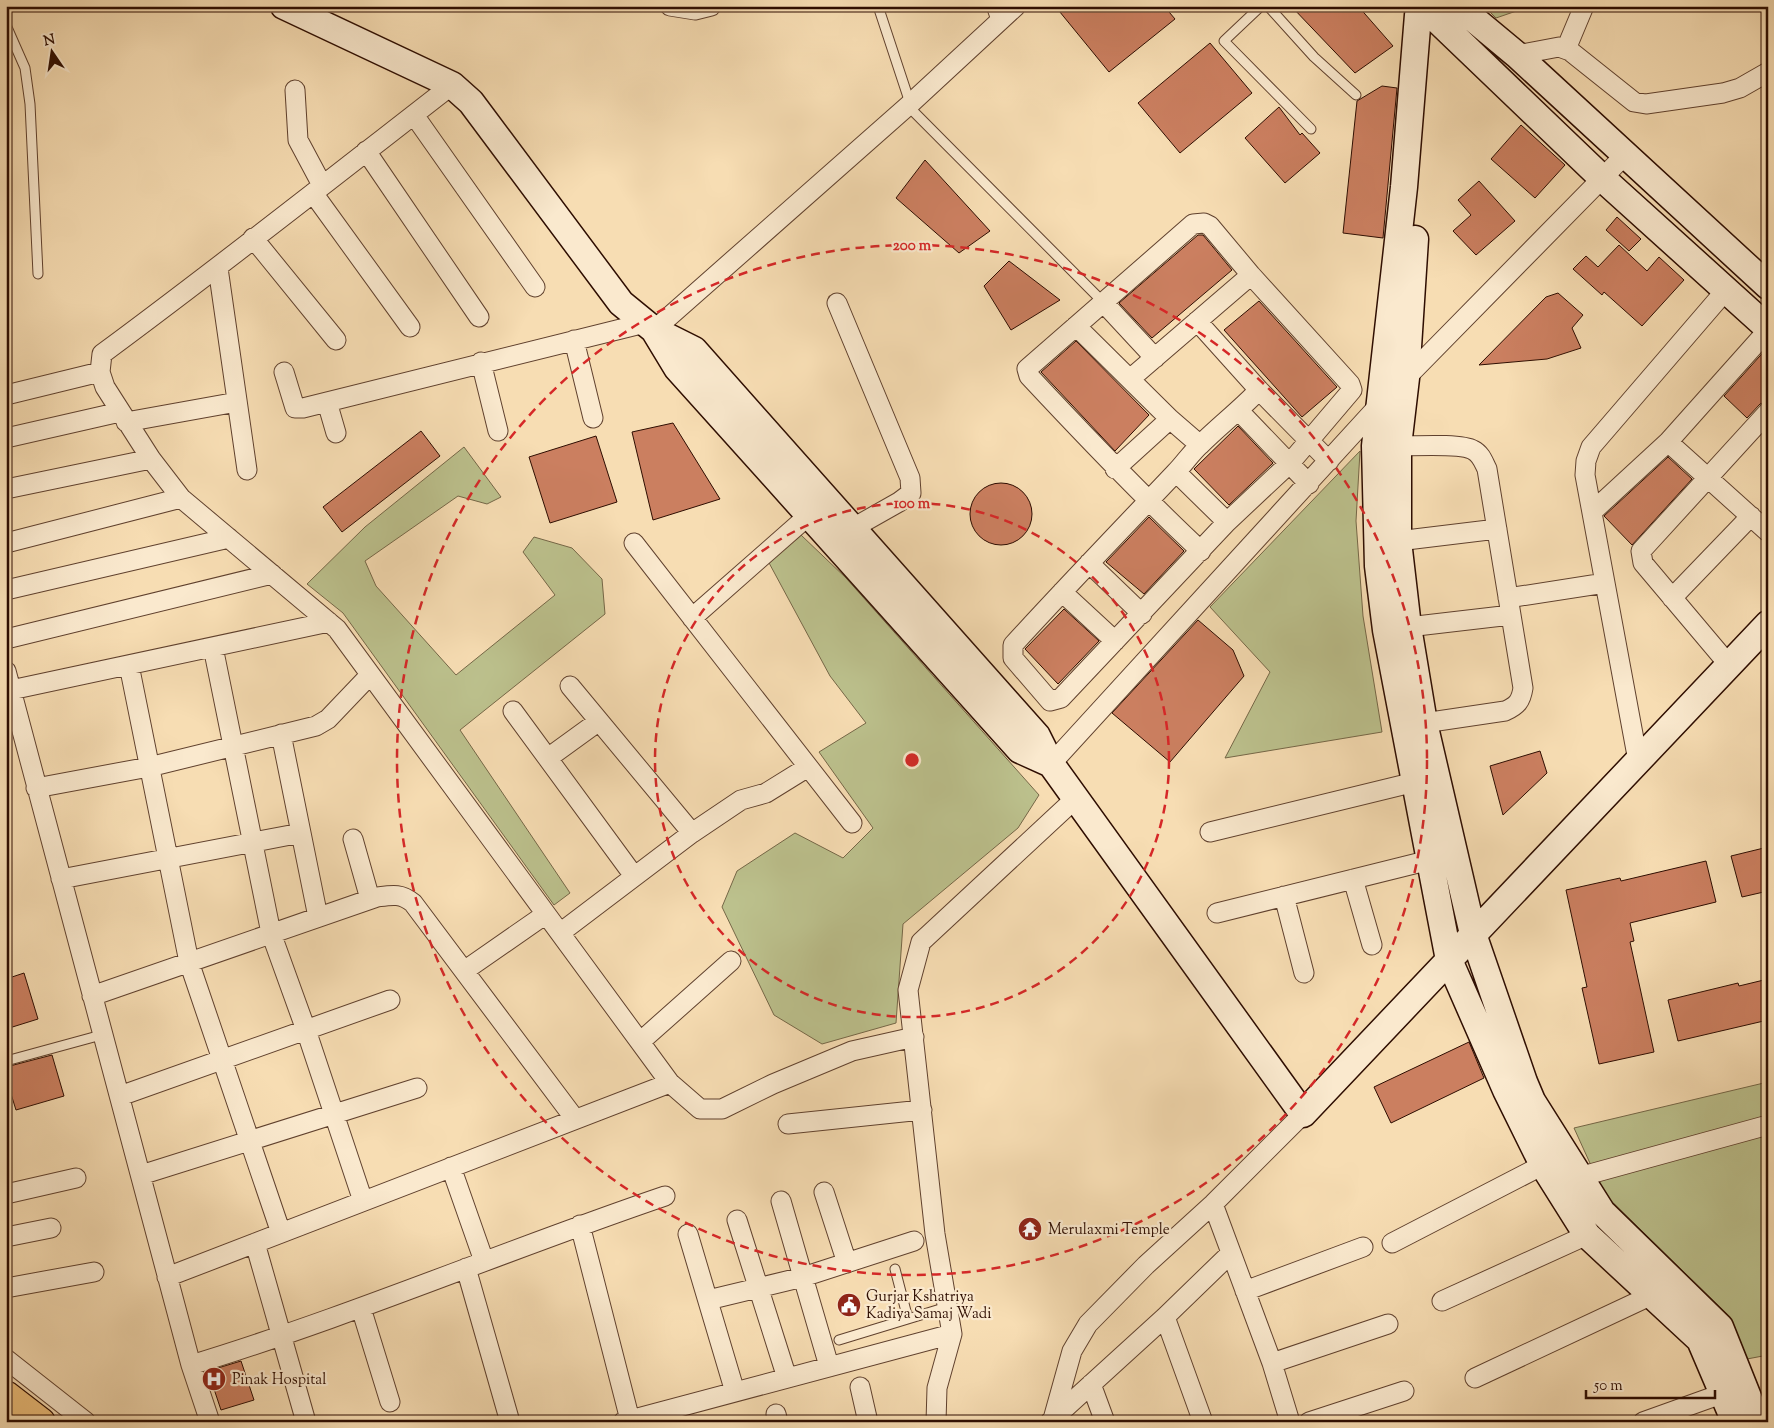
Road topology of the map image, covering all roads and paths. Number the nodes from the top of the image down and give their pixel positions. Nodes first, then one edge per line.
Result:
1 (284, 6) edge
2 (711, 6) edge
3 (878, 6) edge
4 (1016, 6) edge
5 (1261, 6) edge
6 (1268, 6) edge
7 (1458, 6) edge
8 (1584, 6) edge
9 (677, 7) edge
10 (1426, 12) edge
11 (994, 15) edge
12 (6, 25) edge
13 (1566, 49) junction
14 (1517, 55) junction
15 (1768, 72) edge
16 (452, 85) junction
17 (296, 90) dead end
18 (1356, 95) dead end
19 (909, 105) junction
20 (414, 114) junction
21 (1311, 129) dead end
22 (366, 151) junction
23 (1626, 155) junction
24 (1603, 179) junction
25 (318, 189) junction
26 (253, 238) junction
27 (218, 268) junction
28 (38, 274) dead end
29 (1251, 275) junction
30 (1768, 286) edge
31 (535, 287) dead end
32 (1726, 290) junction
33 (1103, 302) junction
34 (837, 303) dead end
35 (479, 317) dead end
36 (1198, 321) junction
37 (1076, 326) junction
38 (410, 327) dead end
39 (649, 327) junction
40 (1768, 329) edge
41 (336, 340) dead end
42 (574, 340) junction
43 (1155, 358) junction
44 (481, 362) junction
45 (100, 372) junction
46 (284, 372) dead end
47 (1406, 378) junction
48 (1130, 379) junction
49 (1259, 390) junction
50 (6, 395) edge
51 (237, 402) junction
52 (327, 402) junction
53 (1381, 403) junction
54 (1239, 411) junction
55 (1768, 412) edge
56 (123, 416) junction
57 (593, 418) dead end
58 (1170, 419) junction
59 (498, 430) dead end
60 (336, 434) dead end
61 (6, 438) edge
62 (1309, 442) junction
63 (1668, 442) junction
64 (1200, 445) junction
65 (1398, 446) junction
66 (151, 459) junction
67 (1329, 461) junction
68 (1290, 463) junction
69 (1115, 469) junction
70 (247, 470) dead end
71 (1176, 472) junction
72 (1707, 477) junction
73 (1309, 484) junction
74 (6, 489) edge
75 (181, 498) junction
76 (1148, 501) junction
77 (1592, 512) junction
78 (809, 515) junction
79 (1750, 516) junction
80 (1228, 522) junction
81 (853, 528) junction
82 (1497, 529) junction
83 (1768, 532) edge
84 (229, 538) junction
85 (1398, 541) junction
86 (6, 543) edge
87 (634, 543) dead end
88 (1201, 551) junction
89 (1089, 563) junction
90 (272, 574) junction
91 (1605, 583) junction
92 (6, 590) edge
93 (1062, 592) junction
94 (1672, 598) junction
95 (1509, 606) junction
96 (1142, 614) junction
97 (692, 618) junction
98 (329, 622) junction
99 (1768, 624) edge
100 (1408, 627) junction
101 (6, 640) edge
102 (1115, 641) junction
103 (213, 647) junction
104 (129, 665) junction
105 (1729, 665) junction
106 (6, 671) edge
107 (370, 675) junction
108 (570, 686) dead end
109 (11, 690) junction
110 (514, 711) dead end
111 (599, 721) junction
112 (1424, 723) junction
113 (14, 733) edge
114 (281, 734) junction
115 (234, 746) junction
116 (548, 758) junction
117 (1638, 761) junction
118 (1051, 764) junction
119 (149, 766) junction
120 (808, 767) junction
121 (1415, 782) junction
122 (36, 788) junction
123 (1076, 798) junction
124 (852, 823) dead end
125 (1210, 832) dead end
126 (692, 833) junction
127 (301, 834) junction
128 (352, 839) dead end
129 (253, 843) junction
130 (168, 860) junction
131 (1430, 860) junction
132 (634, 876) junction
133 (61, 879) junction
134 (1353, 880) junction
135 (1284, 896) junction
136 (370, 899) junction
137 (546, 914) junction
138 (1217, 914) dead end
139 (318, 917) junction
140 (271, 933) junction
141 (560, 933) junction
142 (1474, 934) junction
143 (1372, 945) dead end
144 (1449, 960) junction
145 (731, 961) dead end
146 (189, 962) junction
147 (464, 971) junction
148 (1304, 973) dead end
149 (92, 996) junction
150 (390, 1000) dead end
151 (306, 1030) junction
152 (104, 1034) junction
153 (914, 1037) junction
154 (640, 1042) junction
155 (223, 1059) junction
156 (6, 1061) edge
157 (670, 1082) junction
158 (416, 1088) dead end
159 (120, 1096) junction
160 (922, 1110) junction
161 (334, 1114) junction
162 (1303, 1114) junction
163 (575, 1119) junction
164 (788, 1124) dead end
165 (1768, 1125) edge
166 (249, 1140) junction
167 (1543, 1165) junction
168 (450, 1167) junction
169 (141, 1174) junction
170 (1579, 1177) junction
171 (76, 1178) dead end
172 (824, 1192) dead end
173 (6, 1194) edge
174 (665, 1196) dead end
175 (363, 1201) junction
176 (781, 1201) dead end
177 (1213, 1204) junction
178 (737, 1220) dead end
179 (580, 1225) junction
180 (51, 1228) dead end
181 (281, 1233) junction
182 (688, 1234) dead end
183 (1587, 1235) junction
184 (6, 1237) edge
185 (914, 1241) dead end
186 (255, 1243) junction
187 (1392, 1243) dead end
188 (1362, 1248) dead end
189 (1231, 1253) junction
190 (484, 1261) junction
191 (847, 1263) junction
192 (466, 1268) junction
193 (895, 1269) dead end
194 (94, 1272) dead end
195 (167, 1277) junction
196 (803, 1277) junction
197 (6, 1288) edge
198 (759, 1288) junction
199 (1246, 1292) junction
200 (1652, 1295) junction
201 (708, 1300) junction
202 (1442, 1301) dead end
203 (948, 1307) junction
204 (361, 1308) junction
205 (1165, 1317) junction
206 (908, 1319) junction
207 (1388, 1324) dead end
208 (952, 1334) junction
209 (280, 1338) junction
210 (839, 1340) dead end
211 (6, 1359) edge
212 (1272, 1363) junction
213 (191, 1365) junction
214 (829, 1366) junction
215 (787, 1378) junction
216 (1475, 1378) dead end
217 (1092, 1384) junction
218 (860, 1387) dead end
219 (735, 1392) junction
220 (1404, 1392) dead end
221 (1724, 1393) junction
222 (6, 1395) edge
223 (390, 1402) dead end
224 (23, 1417) edge
225 (1668, 1418) edge
226 (1052, 1420) edge
227 (626, 1421) edge
228 (86, 1422) edge
229 (210, 1422) edge
230 (306, 1422) edge
231 (510, 1422) edge
232 (868, 1422) edge
233 (936, 1422) edge
234 (1105, 1422) edge
235 (1203, 1422) edge
236 (1290, 1422) edge
237 (1309, 1422) edge
238 (1643, 1422) edge
239 (1734, 1422) edge
240 (1758, 1422) edge

1 - 16 street
2 - 9 street
3 - 19 lane
4 - 11 street
5 - 21 lane
6 - 18 lane
7 - 14 street
8 - 13 street
10 - 24 street
10 - 47 street
10 - 53 street
11 - 19 street
12 - 28 lane
13 - 14 street
13 - 15 street
14 - 23 street
16 - 20 street
16 - 39 street
17 - 25 street
19 - 33 lane
19 - 39 street
20 - 22 street
20 - 31 street
22 - 25 street
22 - 35 street
23 - 24 street
23 - 30 street
24 - 32 street
24 - 47 street
25 - 26 street
25 - 38 street
26 - 27 street
26 - 41 street
27 - 45 street
27 - 51 street
29 - 33 street
29 - 36 street
29 - 62 street
32 - 40 street
32 - 77 street
33 - 37 street
33 - 43 street
34 - 81 street
36 - 43 street
36 - 49 street
37 - 48 street
37 - 69 street
39 - 42 street
39 - 78 street
39 - 81 street
40 - 63 street
42 - 44 street
42 - 57 street
43 - 48 street
44 - 52 street
44 - 59 street
45 - 50 street
45 - 56 street
46 - 52 street
47 - 53 street
47 - 65 street
48 - 58 street
49 - 54 street
49 - 62 street
51 - 56 street
51 - 70 street
52 - 60 street
53 - 67 street
53 - 121 street
54 - 64 street
54 - 68 street
55 - 72 street
56 - 61 street
56 - 66 street
58 - 64 street
58 - 69 street
62 - 67 street
62 - 68 street
63 - 72 street
63 - 77 street
64 - 71 street
65 - 82 street
65 - 85 street
66 - 74 street
66 - 75 street
67 - 73 street
68 - 73 street
68 - 80 street
69 - 76 street
71 - 76 street
71 - 80 street
72 - 79 street
72 - 94 street
73 - 118 street
75 - 84 street
75 - 86 street
76 - 88 street
76 - 89 street
77 - 91 street
78 - 97 street
78 - 118 street
79 - 83 street
79 - 94 street
80 - 88 street
81 - 118 street
82 - 85 street
82 - 95 street
84 - 90 street
84 - 92 street
85 - 100 street
87 - 97 street
88 - 96 street
89 - 93 street
89 - 96 street
90 - 98 street
90 - 101 street
91 - 95 street
91 - 117 street
93 - 102 street
93 - 102 street
94 - 105 street
95 - 100 street
95 - 112 street
96 - 102 street
97 - 120 street
98 - 103 street
98 - 107 street
99 - 105 street
100 - 112 street
103 - 104 street
103 - 115 street
104 - 109 street
104 - 119 street
105 - 117 street
106 - 109 street
107 - 114 street
107 - 137 street
108 - 111 street
109 - 113 street
110 - 116 street
111 - 116 street
111 - 126 street
112 - 142 street
113 - 122 street
114 - 115 street
114 - 127 street
115 - 119 street
115 - 129 street
116 - 132 street
117 - 142 street
118 - 123 street
119 - 122 street
119 - 130 street
120 - 124 street
120 - 126 street
121 - 125 street
121 - 131 street
122 - 133 street
123 - 153 street
123 - 162 street
126 - 132 street
127 - 129 street
127 - 139 street
128 - 136 street
129 - 130 street
129 - 140 street
130 - 133 street
130 - 146 street
131 - 134 street
131 - 144 street
132 - 141 street
133 - 149 street
134 - 135 street
134 - 143 street
135 - 138 street
135 - 148 street
136 - 139 street
136 - 147 street
137 - 141 street
137 - 147 street
139 - 140 street
140 - 146 street
140 - 151 street
141 - 154 street
142 - 144 street
142 - 170 street
144 - 162 street
144 - 167 street
145 - 154 street
146 - 149 street
146 - 155 street
147 - 163 street
149 - 152 street
150 - 151 street
151 - 155 street
151 - 161 street
152 - 156 lane
152 - 159 street
153 - 157 street
153 - 160 street
154 - 157 street
155 - 159 street
155 - 166 street
157 - 163 street
158 - 161 street
159 - 169 street
160 - 164 street
160 - 203 street
161 - 166 street
161 - 175 street
162 - 177 street
163 - 168 street
165 - 170 street
166 - 169 street
166 - 181 street
167 - 183 street
167 - 187 street
168 - 175 street
168 - 190 street
169 - 195 street
170 - 240 street
171 - 173 street
172 - 191 street
174 - 179 street
175 - 181 street
176 - 196 street
177 - 189 street
177 - 226 street
178 - 198 street
179 - 190 street
179 - 227 street
180 - 184 street
181 - 186 street
182 - 201 street
183 - 200 street
183 - 202 street
185 - 191 street
186 - 195 street
186 - 209 street
188 - 199 street
189 - 199 street
189 - 205 street
190 - 192 street
191 - 196 street
192 - 204 street
192 - 231 street
193 - 206 lane
194 - 197 street
195 - 213 street
196 - 198 street
196 - 214 street
198 - 201 street
198 - 215 street
199 - 212 street
200 - 216 street
200 - 221 street
201 - 219 street
203 - 206 lane
203 - 208 street
204 - 209 street
204 - 223 street
205 - 217 street
205 - 235 street
206 - 210 lane
207 - 212 street
208 - 214 street
208 - 233 street
209 - 213 street
209 - 230 street
211 - 228 street
212 - 236 street
213 - 229 street
214 - 215 street
215 - 219 street
217 - 226 street
217 - 234 street
218 - 232 street
219 - 227 street
220 - 237 street
221 - 225 street
221 - 239 street
222 - 224 main road
225 - 238 street

